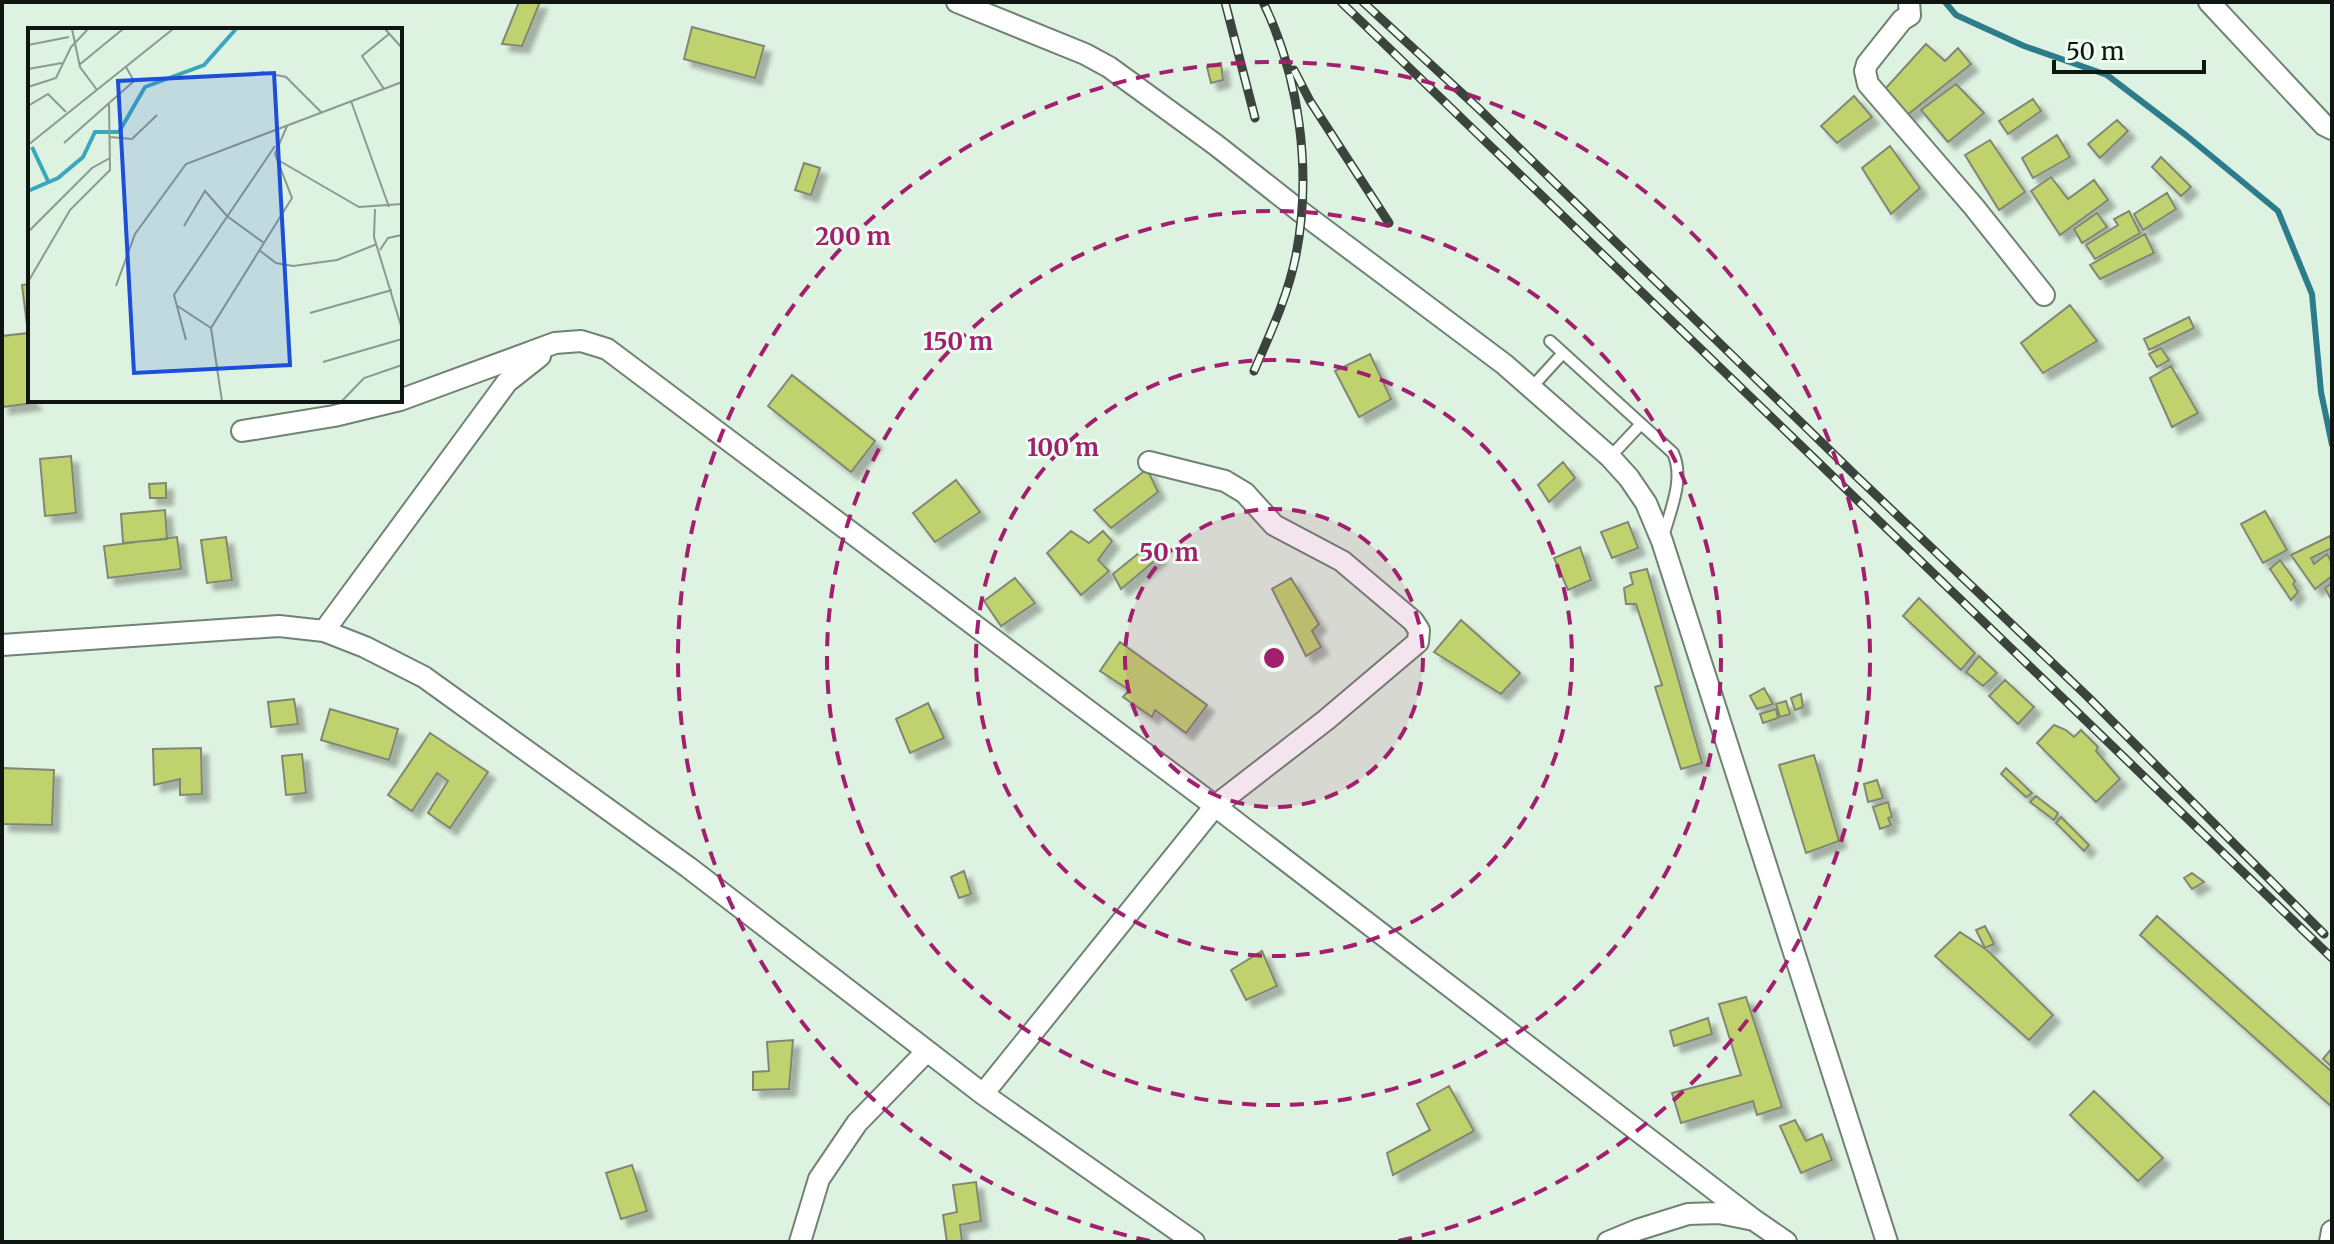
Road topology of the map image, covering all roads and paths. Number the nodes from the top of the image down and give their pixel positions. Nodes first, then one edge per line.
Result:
1 (957, 2) edge
2 (1909, 2) edge
3 (2209, 2) edge
4 (2332, 129) edge
5 (2044, 295) dead end
6 (1550, 341) dead end
7 (555, 343) junction
8 (1563, 353) junction
9 (1532, 387) junction
10 (402, 399) edge
11 (392, 402) edge
12 (1641, 424) junction
13 (242, 431) dead end
14 (1610, 457) junction
15 (1149, 462) dead end
16 (1662, 541) junction
17 (324, 631) junction
18 (2, 645) edge
19 (1215, 806) junction
20 (927, 1051) junction
21 (983, 1094) junction
22 (1754, 1220) junction
23 (2332, 1231) edge
24 (1634, 1236) edge
25 (800, 1242) edge
26 (1194, 1242) edge
27 (1608, 1242) edge
28 (1786, 1242) edge
29 (1887, 1242) edge
30 (2330, 1242) edge

1 - 9 street
2 - 5 street
3 - 4 street
6 - 8 lane
7 - 10 street
7 - 17 street
7 - 19 street
8 - 9 lane
8 - 12 lane
9 - 14 street
11 - 13 street
12 - 14 lane
12 - 16 lane
14 - 16 street
15 - 19 street
16 - 29 street
17 - 18 street
17 - 20 street
19 - 21 street
19 - 22 street
20 - 21 street
20 - 25 street
21 - 26 street
22 - 24 street
22 - 28 street
23 - 30 street
24 - 27 street

